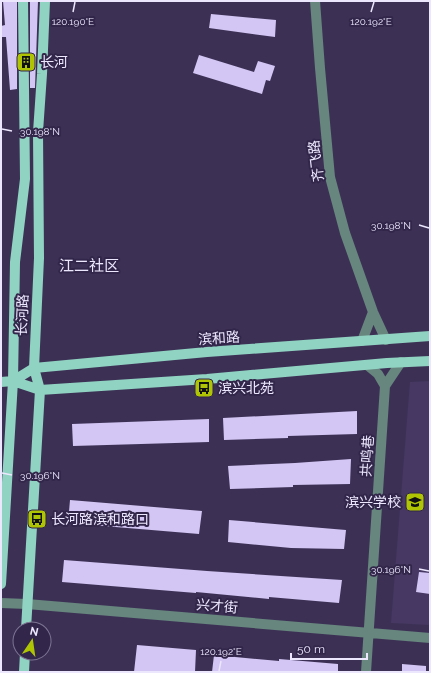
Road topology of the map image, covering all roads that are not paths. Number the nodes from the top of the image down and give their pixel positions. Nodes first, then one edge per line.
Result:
1 (23, 1) edge
2 (45, 1) edge
3 (316, 1) edge
4 (373, 312) junction
5 (430, 336) edge
6 (386, 340) junction
7 (362, 341) junction
8 (430, 360) edge
9 (401, 362) junction
10 (367, 365) junction
11 (34, 368) junction
12 (13, 381) junction
13 (1, 382) edge
14 (385, 386) junction
15 (40, 390) junction
16 (1, 584) edge
17 (1, 603) edge
18 (27, 604) junction
19 (26, 621) edge
20 (369, 634) junction
21 (430, 638) edge
22 (25, 661) edge
23 (24, 672) edge
24 (366, 672) edge

1 - 12 main road, 长河路
2 - 11 main road, 长河路
3 - 4 street, 齐飞路
4 - 6 street, 齐飞路
4 - 7 street
5 - 6 main road, 滨和路
6 - 7 main road, 滨和路
7 - 11 main road, 滨和路
8 - 9 main road, 滨和路
9 - 10 main road, 滨和路
9 - 14 street, 共鸣巷
10 - 14 street
10 - 15 main road, 滨和路
11 - 12 main road, 滨和路
11 - 15 main road, 长河路
12 - 13 main road, 滨和路
12 - 15 main road, 滨和路
12 - 16 main road, 长河路
14 - 20 street, 共鸣巷
15 - 18 main road, 长河路
17 - 18 street, 兴才街
18 - 19 main road, 长河路
18 - 20 street, 兴才街
20 - 21 street, 兴才街
20 - 24 street, 共鸣巷
22 - 23 main road

